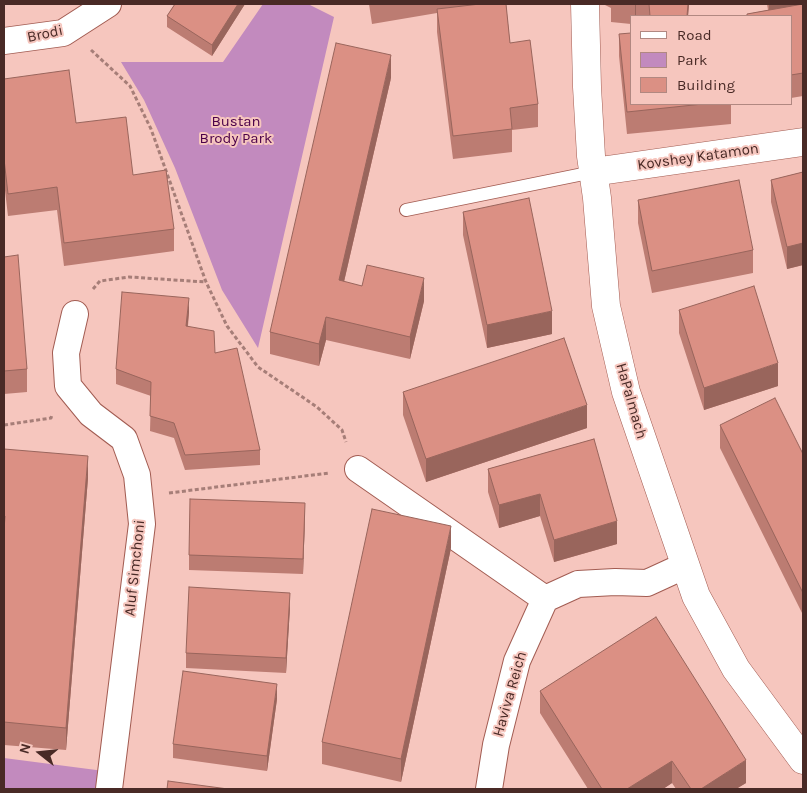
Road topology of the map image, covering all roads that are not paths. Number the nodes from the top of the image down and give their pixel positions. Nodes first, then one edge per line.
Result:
1 (108, 4) edge
2 (585, 4) edge
3 (4, 41) edge
4 (803, 142) edge
5 (592, 172) junction
6 (406, 210) dead end
7 (75, 314) road end
8 (358, 469) road end
9 (684, 566) junction
10 (545, 599) junction
11 (803, 760) edge
12 (110, 789) edge
13 (489, 789) edge

1 - 3 street, Brodi
2 - 5 street, HaPalmach
4 - 5 street, Kovshey Katamon
5 - 6 lane
5 - 9 street, HaPalmach
7 - 12 street, Aluf Simchoni
8 - 10 street
9 - 10 street
9 - 11 street, HaPalmach
10 - 13 street, Haviva Reich

